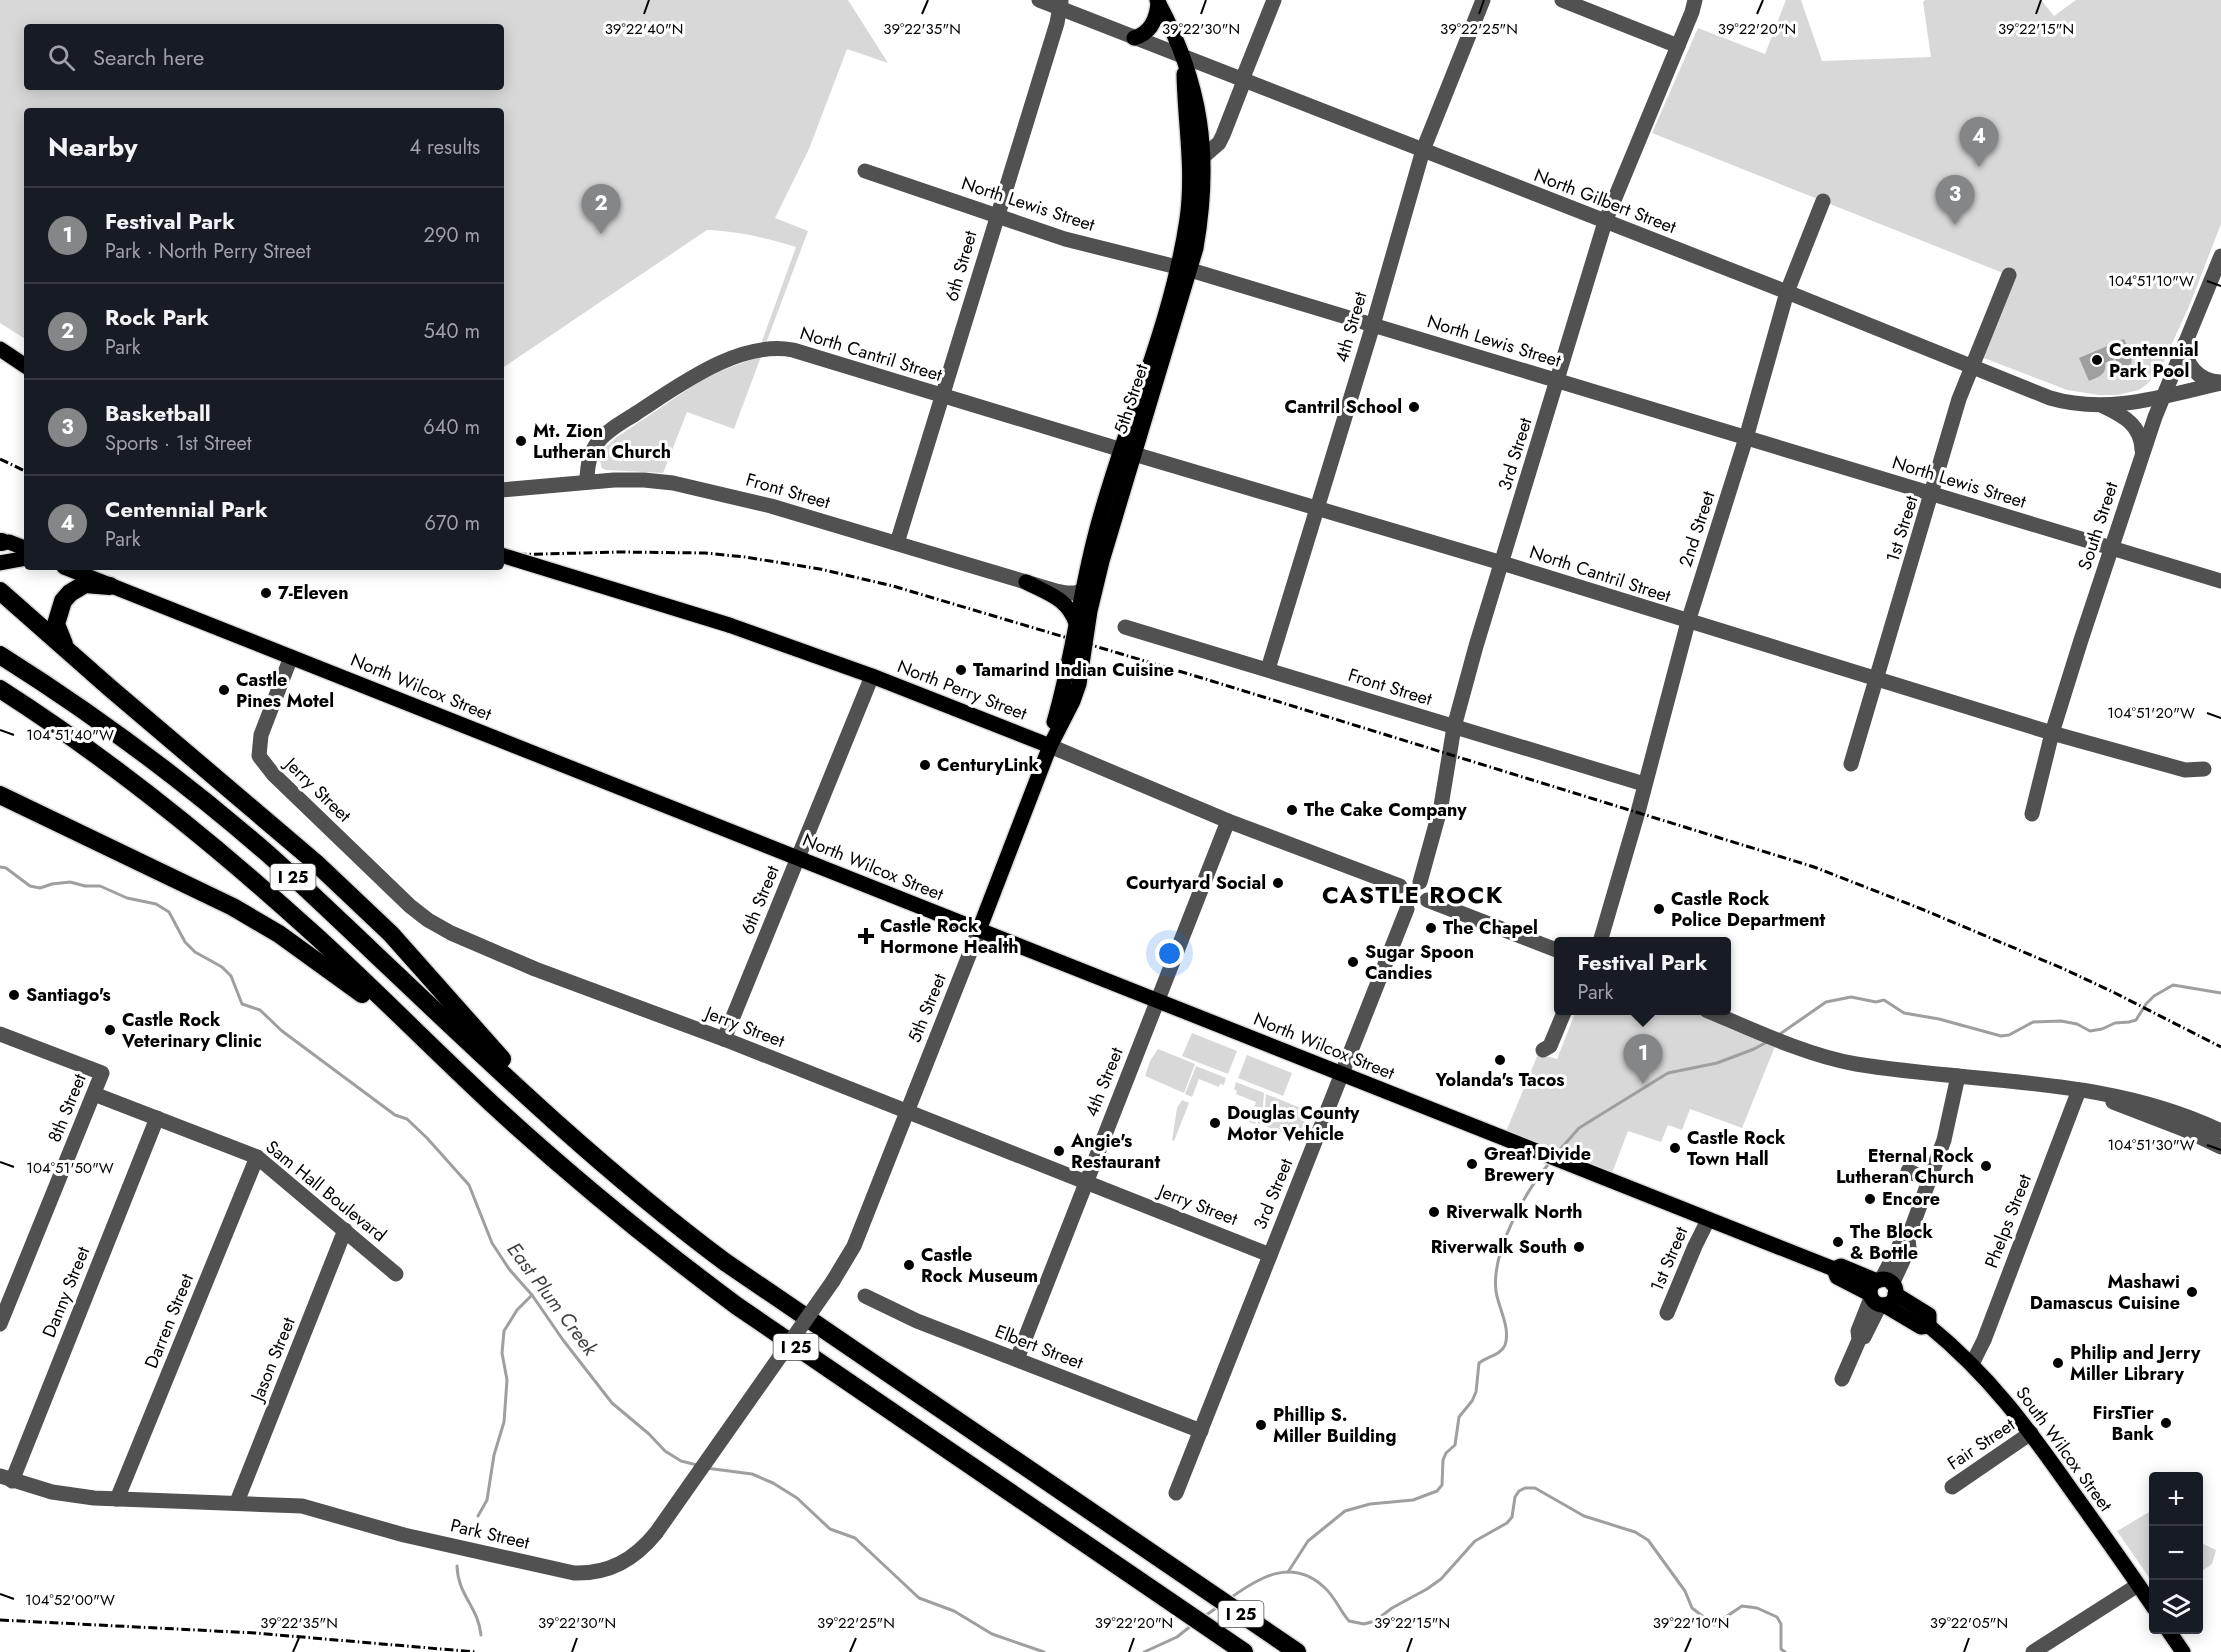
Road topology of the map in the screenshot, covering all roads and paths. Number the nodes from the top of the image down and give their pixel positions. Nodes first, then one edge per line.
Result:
1 (1039, 0) edge
2 (1274, 0) edge
3 (1483, 0) edge
4 (1562, 0) edge
5 (1695, 0) edge
6 (1158, 1) edge
7 (1060, 4) edge
8 (1134, 38) junction
9 (1678, 46) junction
10 (1183, 57) junction
11 (1243, 81) junction
12 (1423, 150) junction
13 (1203, 156) junction
14 (865, 171) dead end
15 (1823, 201) dead end
16 (996, 216) junction
17 (1605, 222) junction
18 (2221, 256) edge
19 (1184, 269) junction
20 (2009, 275) dead end
21 (1787, 292) junction
22 (1373, 325) junction
23 (2185, 343) junction
24 (0, 349) edge
25 (24, 365) edge
26 (1971, 366) junction
27 (1558, 381) junction
28 (2221, 382) edge
29 (943, 396) junction
30 (2162, 397) junction
31 (2103, 406) junction
32 (1746, 438) junction
33 (1128, 452) junction
34 (2143, 453) junction
35 (587, 482) junction
36 (504, 490) edge
37 (1932, 494) junction
38 (1318, 507) junction
39 (1, 542) edge
40 (897, 543) junction
41 (24, 548) edge
42 (2111, 550) junction
43 (1097, 554) junction
44 (504, 556) edge
45 (24, 558) edge
46 (0, 562) edge
47 (1502, 563) junction
48 (71, 570) edge
49 (2221, 581) edge
50 (1026, 582) junction
51 (110, 586) junction
52 (0, 591) edge
53 (1056, 591) junction
54 (1082, 592) junction
55 (1688, 622) junction
56 (1076, 623) junction
57 (1125, 627) dead end
58 (70, 653) junction
59 (0, 655) edge
60 (291, 657) junction
61 (1268, 669) junction
62 (872, 676) junction
63 (1875, 677) junction
64 (0, 689) edge
65 (1454, 727) junction
66 (2052, 733) junction
67 (1050, 746) junction
68 (1851, 764) dead end
69 (2204, 770) dead end
70 (1644, 784) junction
71 (0, 795) edge
72 (2032, 814) dead end
73 (1228, 821) junction
74 (798, 858) junction
75 (1420, 882) junction
76 (1400, 886) junction
77 (1427, 900) junction
78 (1407, 909) junction
79 (979, 930) junction
80 (1601, 937) edge
81 (1554, 949) edge
82 (1157, 1001) junction
83 (1563, 1015) edge
84 (1716, 1015) edge
85 (0, 1034) edge
86 (724, 1039) junction
87 (1543, 1050) dead end
88 (457, 1070) junction
89 (1341, 1074) junction
90 (1958, 1076) junction
91 (2079, 1090) junction
92 (94, 1094) junction
93 (907, 1112) junction
94 (157, 1118) junction
95 (562, 1129) junction
96 (2221, 1131) edge
97 (2221, 1147) edge
98 (257, 1157) junction
99 (1908, 1171) dead end
100 (1929, 1180) junction
101 (1086, 1182) junction
102 (1708, 1220) junction
103 (345, 1230) junction
104 (1270, 1255) junction
105 (396, 1274) dead end
106 (833, 1281) joint
107 (1881, 1292) junction
108 (865, 1296) dead end
109 (1667, 1313) dead end
110 (0, 1324) edge
111 (1017, 1359) junction
112 (1972, 1364) junction
113 (1842, 1379) dead end
114 (1201, 1431) junction
115 (2031, 1433) junction
116 (6, 1478) edge
117 (1952, 1487) dead end
118 (1176, 1493) dead end
119 (117, 1499) junction
120 (237, 1502) junction
121 (2138, 1585) junction
122 (2149, 1601) edge
123 (2171, 1634) edge
124 (1244, 1652) edge
125 (1297, 1652) edge
126 (2033, 1652) edge
127 (2183, 1652) edge

1 - 7 street, North Gilbert Street
2 - 11 street
3 - 12 street, 4th Street
4 - 9 street
5 - 9 street, 3rd Street
6 - 8 main road
6 - 10 main road, 5th Street
7 - 8 street, North Gilbert Street
7 - 16 street, 6th Street
8 - 10 street, North Gilbert Street
9 - 17 street, 3rd Street
10 - 11 street, North Gilbert Street
10 - 13 main road, 5th Street
10 - 19 main road, 5th Street
11 - 12 street, North Gilbert Street
11 - 13 street
12 - 17 street, North Gilbert Street
12 - 22 street, 4th Street
13 - 19 main road, 5th Street
14 - 16 street, North Lewis Street
15 - 21 street, 2nd Street
16 - 19 street, North Lewis Street
16 - 29 street, 6th Street
17 - 21 street, North Gilbert Street
17 - 27 street, 3rd Street
18 - 23 street, South Street
19 - 22 street, North Lewis Street
19 - 33 main road, 5th Street
20 - 26 street, 1st Street
21 - 26 street, North Gilbert Street
21 - 32 street, 2nd Street
22 - 27 street, North Lewis Street
22 - 38 street, 4th Street
23 - 28 street
23 - 30 street, South Street
24 - 25 main road
26 - 31 street, North Gilbert Street
26 - 37 street, 1st Street
27 - 32 street, North Lewis Street
27 - 47 street, 3rd Street
28 - 30 street, North Gilbert Street
29 - 33 street, North Cantril Street
29 - 35 street, North Cantril Street
29 - 40 street, 6th Street
30 - 31 street, North Gilbert Street
30 - 34 street, South Street
31 - 34 street
32 - 37 street, North Lewis Street
32 - 55 street, 2nd Street
33 - 38 street, North Cantril Street
33 - 43 main road, 5th Street
34 - 42 street, South Street
35 - 36 street, Front Street
35 - 40 street, Front Street
37 - 42 street, North Lewis Street
37 - 63 street, 1st Street
38 - 47 street, North Cantril Street
38 - 61 street, 4th Street
39 - 41 main road
40 - 50 street, Front Street
42 - 49 street, North Lewis Street
42 - 66 street, South Street
43 - 53 street
43 - 54 street
43 - 67 main road, 5th Street
44 - 62 main road, North Perry Street, bridge
45 - 46 main road
47 - 55 street, North Cantril Street
47 - 65 street, 3rd Street
48 - 51 main road, North Wilcox Street
50 - 53 street, Front Street
50 - 56 main road
51 - 58 highway
51 - 60 main road, North Wilcox Street
52 - 58 highway
53 - 54 street, Front Street
54 - 56 main road, 5th Street
55 - 63 street, North Cantril Street
55 - 70 street, 2nd Street
56 - 67 main road, 5th Street
57 - 61 street, Front Street
58 - 95 highway
59 - 95 highway, I 25
60 - 74 main road, North Wilcox Street
60 - 86 street, Jerry Street
61 - 65 street, Front Street
62 - 67 main road, North Perry Street
62 - 74 street, 6th Street
63 - 66 street, North Cantril Street
63 - 68 street, 1st Street
64 - 88 highway, I 25
65 - 70 street, Front Street
65 - 75 street, 3rd Street
66 - 69 street, North Cantril Street
66 - 72 street, South Street
67 - 73 street, North Perry Street
67 - 79 main road, 5th Street
70 - 80 street, 2nd Street
71 - 88 highway
73 - 76 street, North Perry Street
73 - 82 street, 4th Street
74 - 79 main road, North Wilcox Street
74 - 86 street, 6th Street
75 - 76 street
75 - 77 street
76 - 78 street
77 - 78 street
77 - 81 street
78 - 89 street, 3rd Street
79 - 82 main road, North Wilcox Street
79 - 93 street, 5th Street
82 - 89 main road, North Wilcox Street
82 - 101 street, 4th Street
83 - 87 street
84 - 90 street
85 - 92 street, 8th Street
86 - 93 street, Jerry Street
88 - 124 highway, I 25
89 - 102 main road, North Wilcox Street
89 - 104 street, 3rd Street
90 - 91 street
90 - 100 street
91 - 96 street
91 - 97 street
91 - 112 street, Phelps Street
92 - 94 street, Sam Hall Boulevard
92 - 110 street, 8th Street
93 - 101 street, Jerry Street
93 - 106 street, 5th Street
94 - 98 street, Sam Hall Boulevard
94 - 116 street, Danny Street
95 - 125 highway, I 25
98 - 103 street, Sam Hall Boulevard
98 - 119 street, Darren Street
99 - 100 street
100 - 107 street
101 - 104 street, Jerry Street
101 - 111 street, 4th Street
102 - 107 main road, North Wilcox Street
102 - 109 street, 1st Street
103 - 105 street, Sam Hall Boulevard
103 - 120 street, Jason Street
104 - 114 street, 3rd Street
106 - 120 street, Park Street, bridge
107 - 112 main road, South Wilcox Street
107 - 113 street
108 - 111 street, Elbert Street
111 - 114 street, Elbert Street
112 - 115 main road, South Wilcox Street
114 - 118 street, 3rd Street
115 - 117 street, Fair Street
115 - 121 main road, South Wilcox Street
116 - 119 street, Park Street
119 - 120 street, Park Street
121 - 122 main road, South Wilcox Street
121 - 126 street
123 - 127 main road

